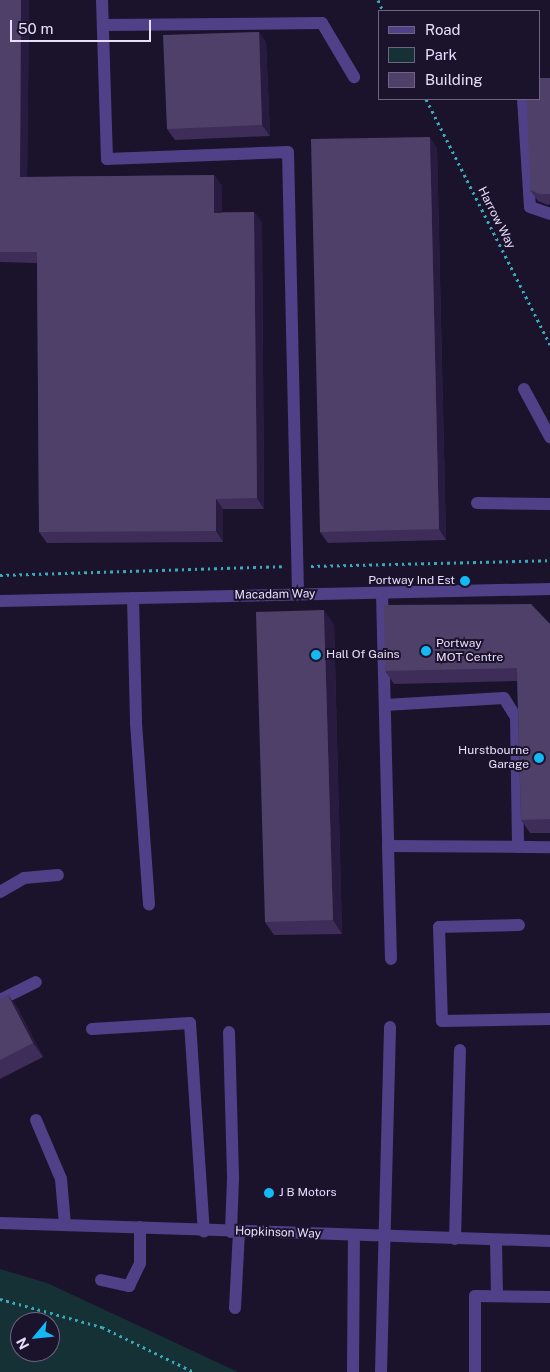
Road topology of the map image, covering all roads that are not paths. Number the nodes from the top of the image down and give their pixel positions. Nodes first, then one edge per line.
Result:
1 (102, 0) edge
2 (103, 25) junction
3 (354, 77) dead end
4 (523, 100) edge
5 (550, 214) edge
6 (524, 389) dead end
7 (550, 437) edge
8 (476, 503) dead end
9 (550, 504) edge
10 (550, 589) edge
11 (382, 593) junction
12 (298, 594) junction
13 (132, 598) junction
14 (0, 601) edge
15 (385, 704) junction
16 (388, 846) junction
17 (518, 847) junction
18 (550, 847) edge
19 (58, 876) dead end
20 (0, 892) edge
21 (149, 905) dead end
22 (520, 925) dead end
23 (391, 958) dead end
24 (36, 982) dead end
25 (0, 1000) edge
26 (550, 1018) edge
27 (390, 1027) dead end
28 (92, 1029) dead end
29 (229, 1032) dead end
30 (460, 1050) dead end
31 (36, 1120) dead end
32 (3, 1224) edge
33 (65, 1226) junction
34 (140, 1227) junction
35 (204, 1232) junction
36 (235, 1232) junction
37 (354, 1236) junction
38 (386, 1236) junction
39 (455, 1239) junction
40 (496, 1240) junction
41 (550, 1242) edge
42 (100, 1280) dead end
43 (497, 1296) junction
44 (550, 1297) edge
45 (235, 1308) dead end
46 (353, 1372) edge
47 (381, 1372) edge
48 (475, 1372) edge

1 - 2 street
2 - 3 street
2 - 12 street
4 - 5 street
6 - 7 street
8 - 9 street
10 - 11 street, Macadam Way
11 - 12 street, Macadam Way
11 - 15 street
12 - 13 street, Macadam Way
13 - 14 street, Macadam Way
13 - 21 street
15 - 16 street
15 - 17 street
16 - 17 street
16 - 23 street
17 - 18 street
19 - 20 street
22 - 26 street
24 - 25 street
27 - 38 street
28 - 35 street
29 - 36 street
30 - 39 street
31 - 33 street
32 - 33 street, Hopkinson Way
33 - 34 street, Hopkinson Way
34 - 35 street, Hopkinson Way
34 - 42 street
35 - 36 street, Hopkinson Way
36 - 37 street, Hopkinson Way
36 - 45 street
37 - 38 street, Hopkinson Way
37 - 46 street
38 - 39 street, Hopkinson Way
38 - 47 street
39 - 40 street, Hopkinson Way
40 - 41 street, Hopkinson Way
40 - 43 street
43 - 44 street
43 - 48 street

